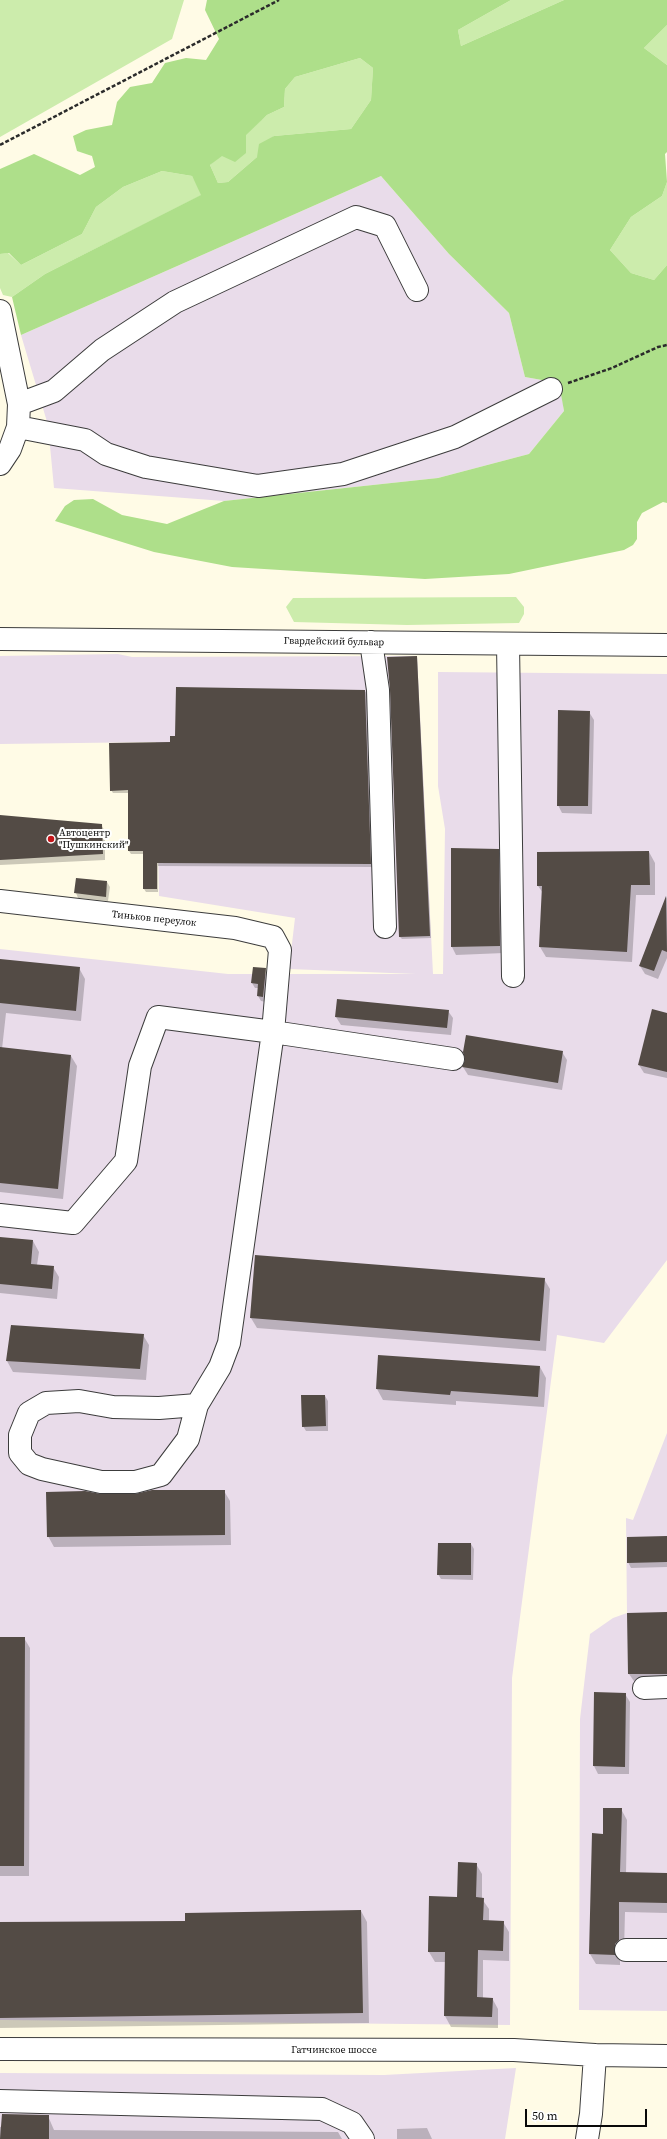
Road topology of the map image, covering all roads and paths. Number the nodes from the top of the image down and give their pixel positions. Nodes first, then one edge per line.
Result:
1 (279, 0) edge
2 (0, 145) edge
3 (417, 290) dead end
4 (0, 311) edge
5 (667, 345) edge
6 (551, 388) joint
7 (19, 404) junction
8 (18, 427) junction
9 (0, 464) edge
10 (0, 639) edge
11 (371, 642) junction
12 (508, 644) junction
13 (667, 645) edge
14 (0, 901) edge
15 (385, 927) dead end
16 (513, 976) dead end
17 (273, 1032) junction
18 (453, 1059) dead end
19 (0, 1215) edge
20 (197, 1405) junction
21 (644, 1688) dead end
22 (667, 1688) edge
23 (626, 1950) dead end
24 (667, 1950) edge
25 (0, 2049) edge
26 (595, 2055) junction
27 (667, 2056) edge
28 (0, 2101) edge
29 (363, 2139) edge
30 (587, 2139) edge

1 - 2 path
3 - 7 street
4 - 7 street
5 - 6 path
6 - 8 street
7 - 8 street
8 - 9 street
10 - 11 street, Гвардейский бульвар
11 - 12 street, Гвардейский бульвар
11 - 15 street
12 - 13 street, Гвардейский бульвар
12 - 16 street
14 - 17 street, Тиньков переулок
17 - 18 street
17 - 19 street
17 - 20 street
20 - 20 street
21 - 22 street
23 - 24 street
25 - 26 street, Гатчинское шоссе
26 - 27 street, Гатчинское шоссе
26 - 30 street
28 - 29 street

